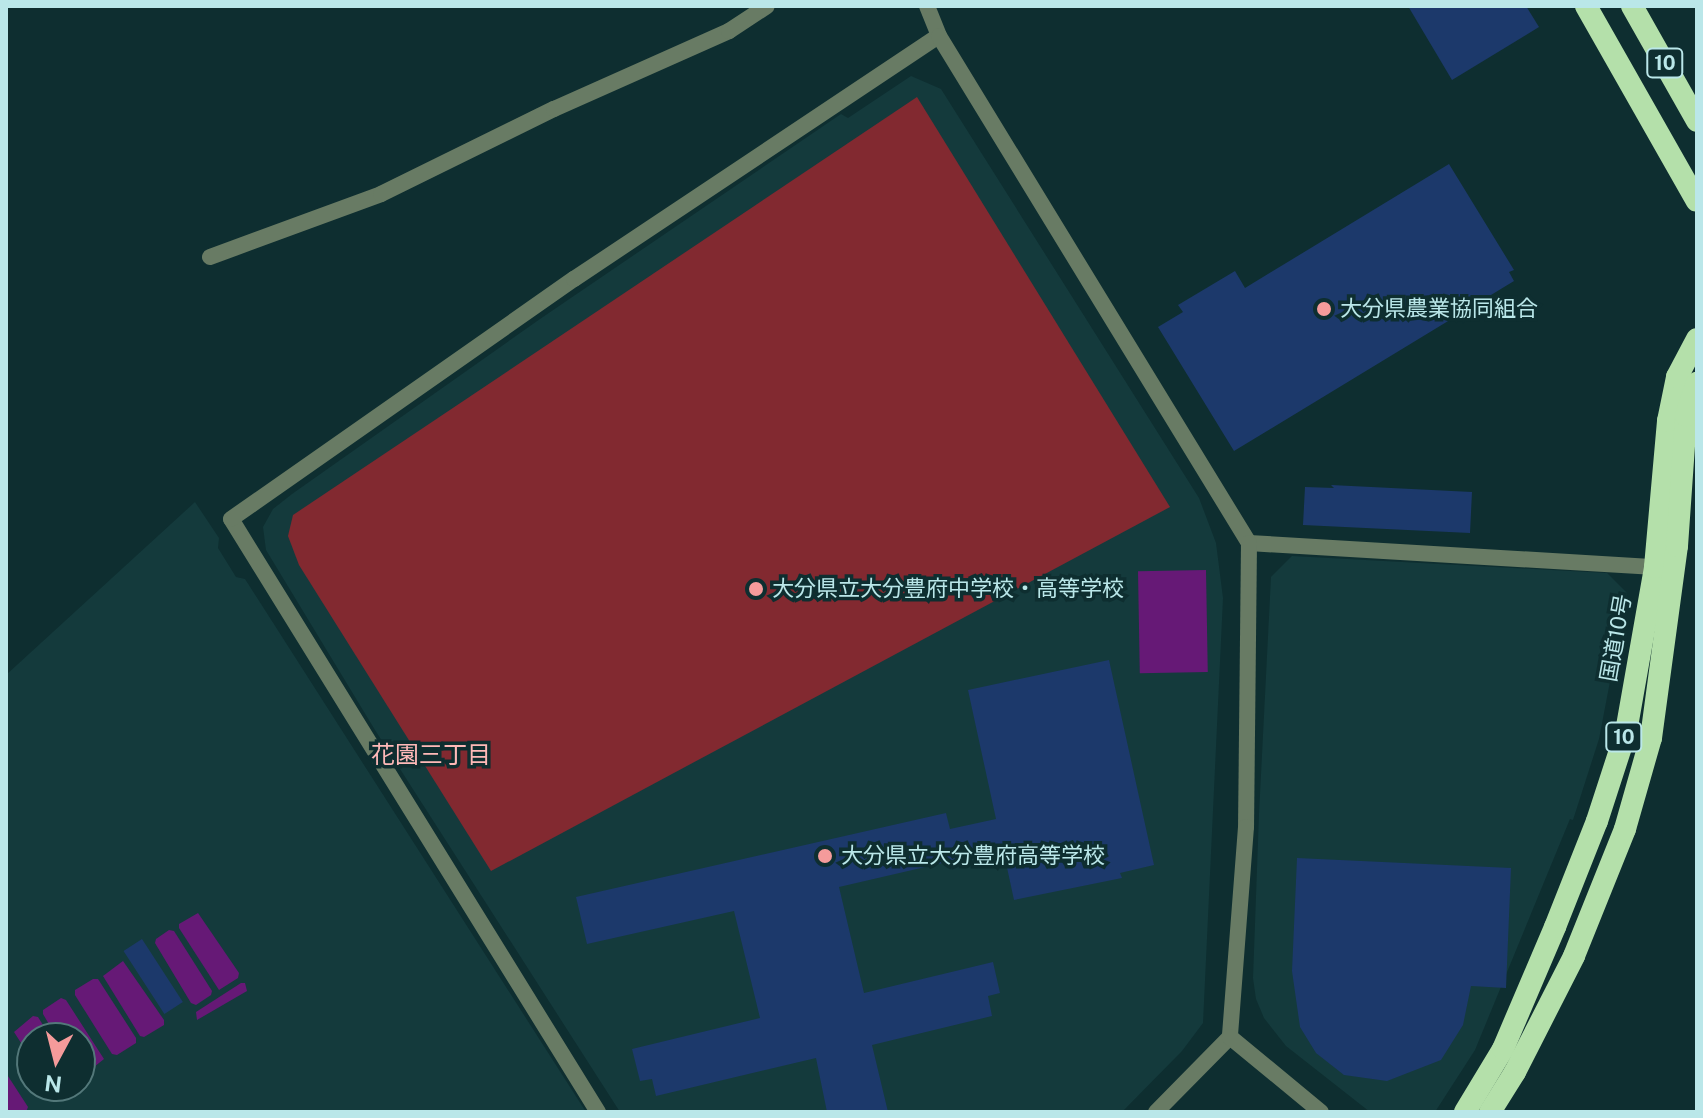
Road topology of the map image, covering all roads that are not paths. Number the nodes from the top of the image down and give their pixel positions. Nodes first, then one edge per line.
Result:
1 (767, 6) edge
2 (927, 6) edge
3 (1586, 6) edge
4 (1632, 6) edge
5 (939, 36) junction
6 (1697, 121) edge
7 (1697, 201) edge
8 (210, 257) dead end
9 (1697, 339) edge
10 (1697, 383) edge
11 (1249, 543) junction
12 (1655, 567) junction
13 (1230, 1037) junction
14 (598, 1112) edge
15 (1156, 1112) edge
16 (1321, 1112) edge
17 (1465, 1112) edge
18 (1490, 1112) edge

1 - 8 street
2 - 5 street
3 - 7 highway, 10
4 - 6 highway, 10
5 - 11 street
5 - 14 street
9 - 12 highway, 国道10号 / 10
10 - 18 highway, 10
11 - 12 street
11 - 13 street
12 - 17 highway, 国道10号 / 10
13 - 15 street
13 - 16 street

